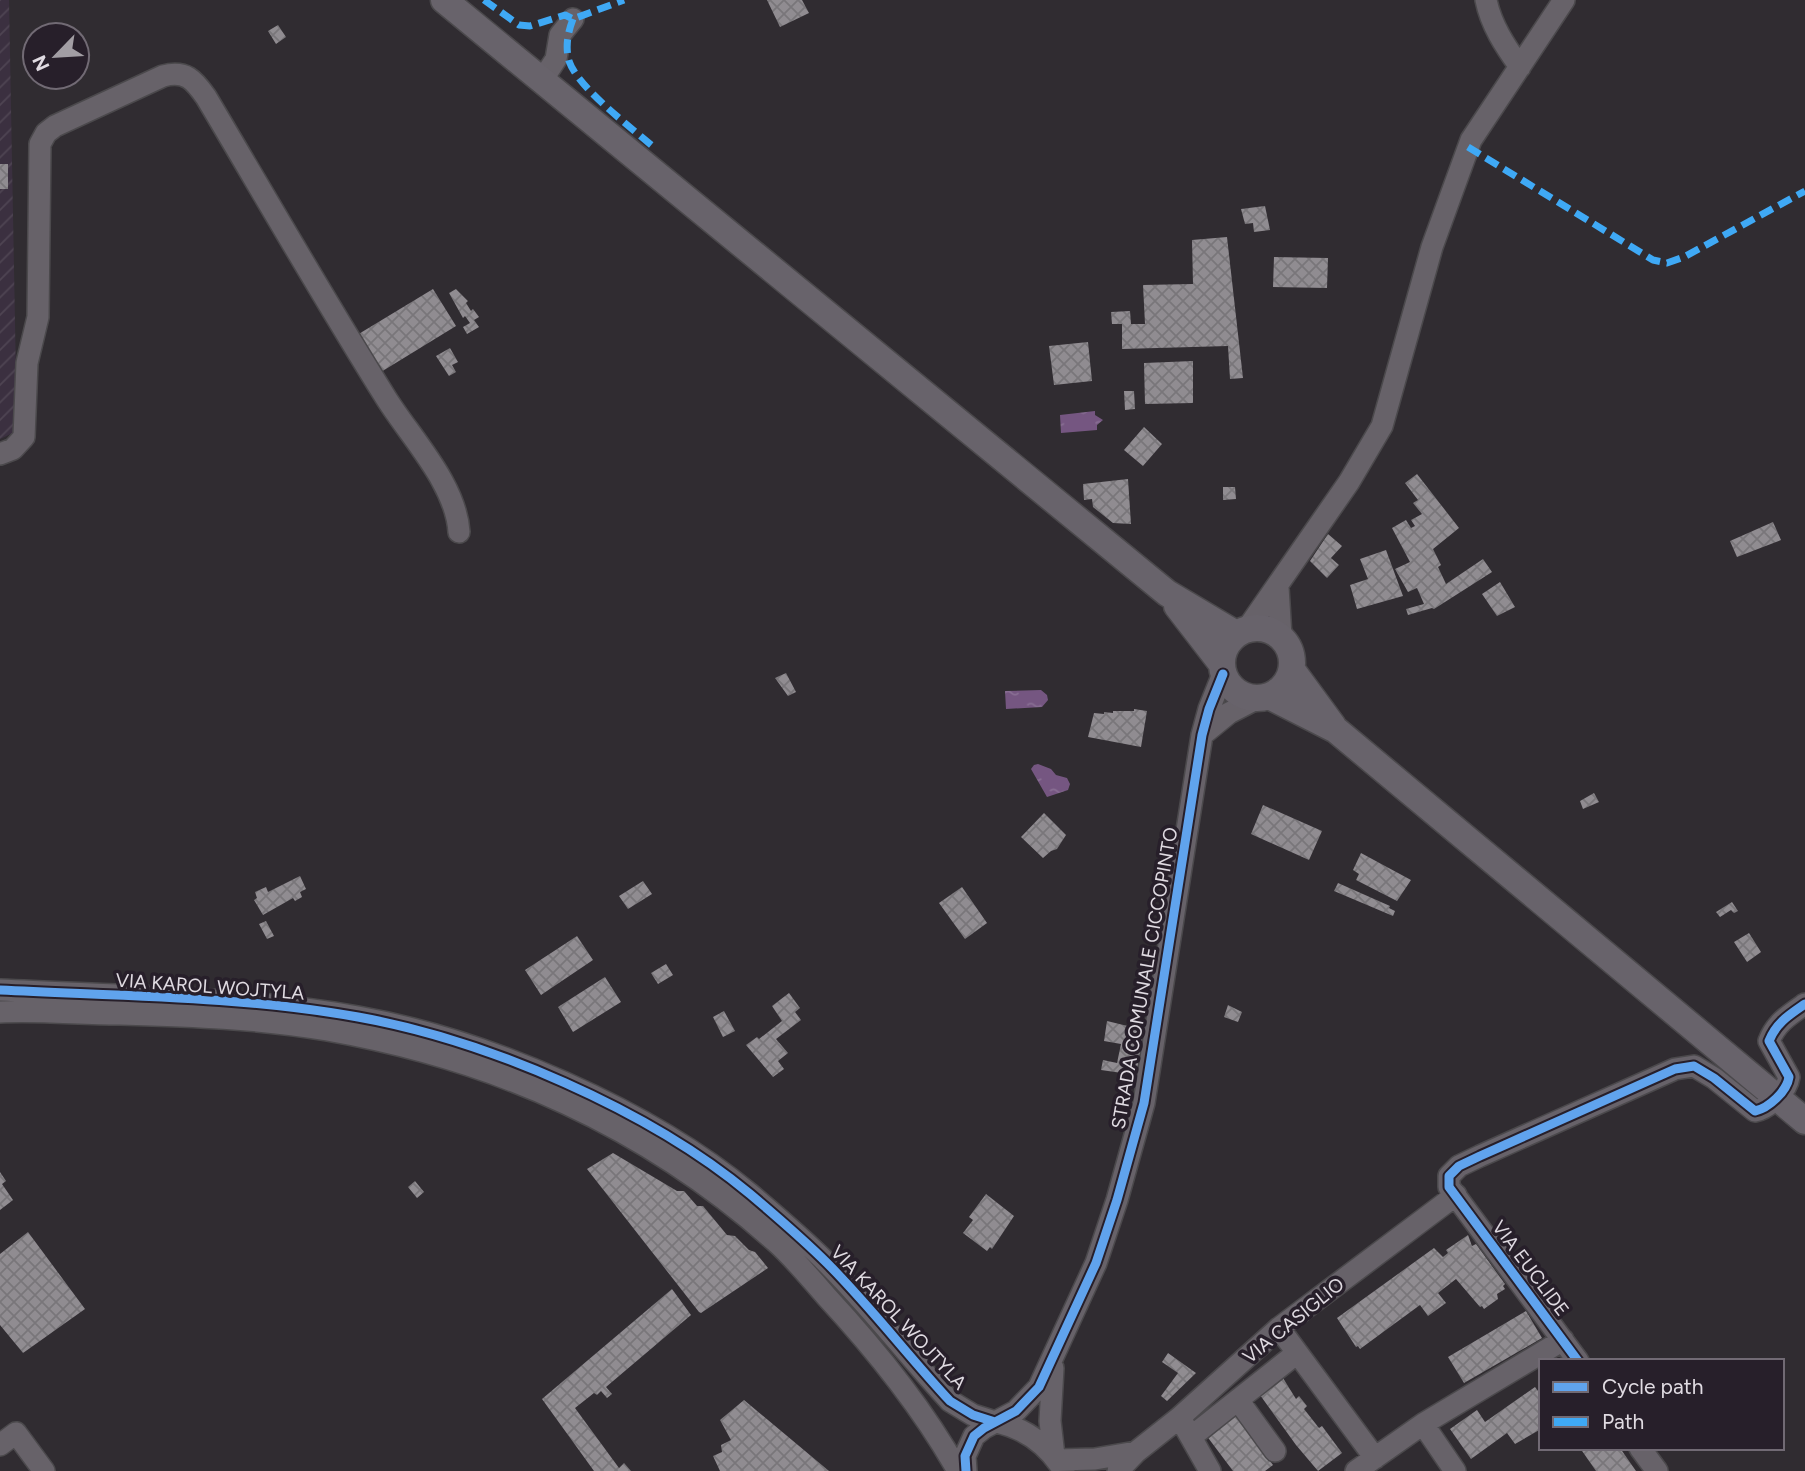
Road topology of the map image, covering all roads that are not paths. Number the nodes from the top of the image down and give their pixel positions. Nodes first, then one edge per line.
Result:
1 (444, 0) edge
2 (1486, 0) edge
3 (1564, 0) edge
4 (573, 19) dead end
5 (1520, 67) junction
6 (541, 82) junction
7 (0, 454) edge
8 (459, 531) dead end
9 (1278, 587) junction
10 (1167, 593) junction
11 (1242, 631) junction
12 (1281, 637) junction
13 (1222, 669) junction
14 (1292, 670) junction
15 (1264, 697) junction
16 (1336, 730) junction
17 (1202, 735) junction
18 (0, 990) edge
19 (1805, 1004) edge
20 (0, 1012) edge
21 (1776, 1098) junction
22 (1805, 1121) edge
23 (1456, 1195) junction
24 (1279, 1328) junction
25 (1563, 1340) junction
26 (1297, 1353) junction
27 (1054, 1355) junction
28 (1577, 1359) edge
29 (1238, 1399) junction
30 (1180, 1418) junction
31 (996, 1422) junction
32 (1423, 1424) junction
33 (1191, 1437) junction
34 (0, 1445) edge
35 (1641, 1450) edge
36 (1275, 1451) dead end
37 (1136, 1452) junction
38 (1375, 1458) junction
39 (1059, 1462) edge
40 (44, 1471) edge
41 (958, 1471) edge
42 (966, 1471) edge
43 (1118, 1471) edge
44 (1210, 1471) edge
45 (1356, 1471) edge
46 (1455, 1471) edge
47 (1657, 1471) edge

1 - 6 main road
2 - 5 street
3 - 5 street
4 - 6 street
5 - 9 street
6 - 10 main road
7 - 8 street
9 - 11 street
9 - 12 street
10 - 11 main road
10 - 13 main road
11 - 12 main road
11 - 13 main road
12 - 14 main road
13 - 15 main road
13 - 17 street, STRADA COMUNALE CICCOPINTO
14 - 15 main road
14 - 16 main road
15 - 16 main road
15 - 17 street
16 - 21 main road
17 - 27 street, STRADA COMUNALE CICCOPINTO
18 - 31 street, VIA KAROL WOJTYLA
19 - 21 street
20 - 41 street, VIA KAROL WOJTYLA
21 - 22 main road
21 - 23 street
23 - 24 street, VIA CASIGLIO
23 - 25 street, VIA EUCLIDE
24 - 26 street
24 - 30 street, VIA CASIGLIO
25 - 28 street, VIA EUCLIDE
25 - 32 street
26 - 29 street
26 - 38 street
27 - 31 street, STRADA COMUNALE CICCOPINTO
27 - 39 street, STRADA COMUNALE CICCOPINTO
29 - 33 street
29 - 36 street
30 - 33 street
30 - 37 street, VIA CASIGLIO
31 - 39 street, VIA KAROL WOJTYLA
31 - 42 street, STRADA COMUNALE CICCOPINTO
32 - 38 street
32 - 46 street
33 - 44 street
34 - 40 street
35 - 47 street
37 - 39 street, VIA CASIGLIO
37 - 43 street, VIA CASIGLIO
38 - 45 street

